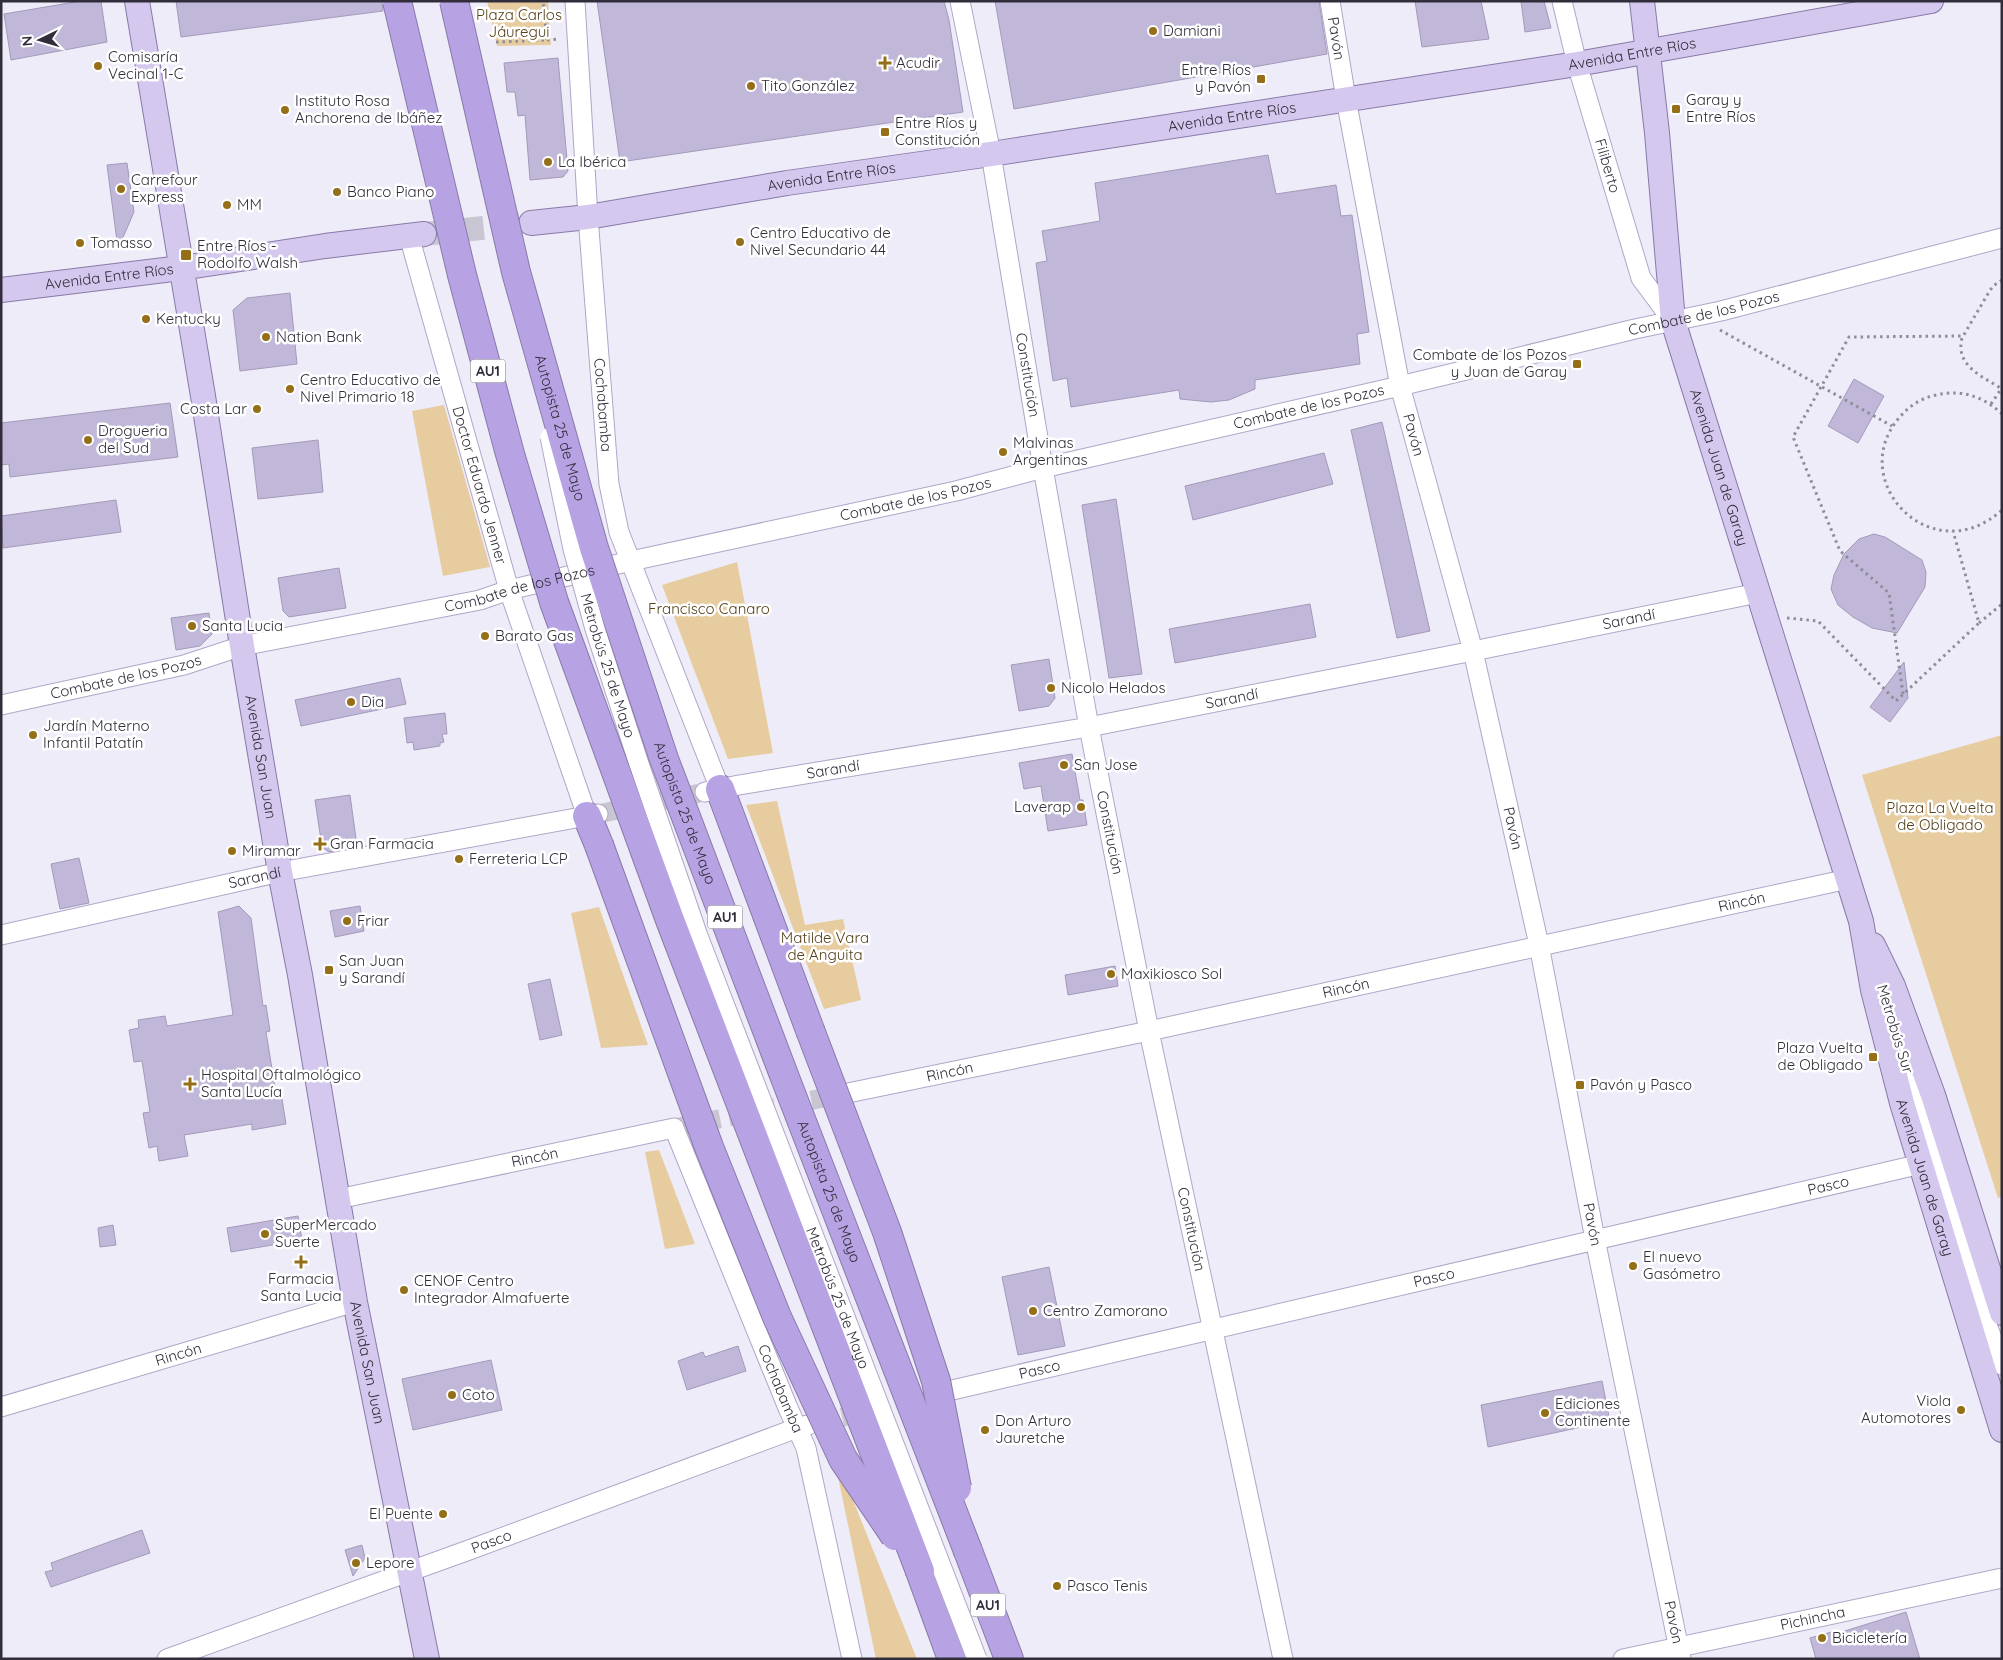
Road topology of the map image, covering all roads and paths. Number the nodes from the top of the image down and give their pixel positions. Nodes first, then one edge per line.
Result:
1 (137, 1) edge
2 (397, 1) edge
3 (454, 1) edge
4 (543, 1) edge
5 (575, 1) edge
6 (960, 1) edge
7 (1330, 1) edge
8 (1562, 1) edge
9 (1642, 1) edge
10 (1931, 1) edge
11 (496, 42) dead end
12 (1648, 51) junction
13 (1576, 64) junction
14 (1346, 99) junction
15 (991, 154) junction
16 (588, 217) junction
17 (532, 223) tunnel mouth
18 (417, 235) joint
19 (2002, 238) edge
20 (181, 268) junction
21 (516, 272) junction
22 (2002, 280) edge
23 (1, 290) edge
24 (1684, 318) junction
25 (1964, 336) junction
26 (1400, 386) junction
27 (1821, 387) junction
28 (2001, 389) edge
29 (1991, 404) junction
30 (2002, 414) edge
31 (1892, 426) junction
32 (1043, 468) junction
33 (2002, 510) edge
34 (1953, 531) junction
35 (631, 561) junction
36 (509, 590) junction
37 (1758, 593) junction
38 (2002, 604) edge
39 (1767, 622) junction
40 (1979, 623) junction
41 (242, 646) junction
42 (1473, 652) junction
43 (1904, 694) junction
44 (1, 705) edge
45 (1090, 727) junction
46 (601, 734) junction
47 (712, 791) junction
48 (592, 815) junction
49 (280, 872) junction
50 (1848, 879) junction
51 (1861, 921) junction
52 (1, 935) edge
53 (698, 936) junction
54 (1539, 945) junction
55 (1149, 1031) junction
56 (843, 1094) tunnel mouth
57 (674, 1128) joint
58 (1920, 1164) junction
59 (338, 1199) junction
60 (1595, 1239) junction
61 (355, 1302) junction
62 (2002, 1313) edge
63 (1212, 1330) junction
64 (2002, 1365) edge
65 (948, 1391) dead end
66 (1, 1407) edge
67 (806, 1426) junction
68 (2002, 1430) edge
69 (968, 1552) junction
70 (920, 1571) junction
71 (408, 1572) junction
72 (2002, 1578) edge
73 (989, 1607) junction
74 (940, 1627) junction
75 (1680, 1652) edge
76 (167, 1659) edge
77 (427, 1659) edge
78 (852, 1659) edge
79 (948, 1659) edge
80 (952, 1659) edge
81 (977, 1659) edge
82 (1009, 1659) edge
83 (1022, 1659) edge
84 (1283, 1659) edge
85 (1623, 1659) edge

1 - 20 main road, Avenida San Juan
2 - 46 highway, AU1, bridge
3 - 21 highway, Autopista 25 de Mayo / AU1, bridge
4 - 11 path
5 - 16 street, Cochabamba
6 - 15 street, Constitución
7 - 14 street, Pavón
8 - 13 street, Filiberto
9 - 12 main road, Avenida Juan de Garay
10 - 12 main road, Avenida Entre Ríos
12 - 13 main road, Avenida Entre Ríos
12 - 24 main road, Avenida Juan de Garay
13 - 14 main road, Avenida Entre Ríos
13 - 24 street, Filiberto
14 - 15 main road, Avenida Entre Ríos
14 - 26 street, Pavón
15 - 16 main road, Avenida Entre Ríos
15 - 32 street, Constitución
16 - 17 main road, Avenida Entre Ríos
16 - 35 street, Cochabamba
18 - 20 main road, Avenida Entre Ríos
18 - 36 street, Doctor Eduardo Jenner
19 - 24 street, Combate de los Pozos
20 - 23 main road, Avenida Entre Ríos
20 - 41 main road, Avenida San Juan
21 - 53 street, Metrobús 25 de Mayo, bridge
21 - 69 highway, Autopista 25 de Mayo / AU1, bridge
22 - 25 path
24 - 26 street, Combate de los Pozos
24 - 27 path
24 - 37 main road, Avenida Juan de Garay
25 - 27 path
25 - 28 path
26 - 32 street, Combate de los Pozos
26 - 42 street, Pavón
27 - 31 path
27 - 43 path
28 - 29 path
29 - 30 path
29 - 31 path
31 - 34 path
32 - 35 street, Combate de los Pozos
32 - 45 street, Constitución
33 - 34 path
34 - 40 path
35 - 36 street, Combate de los Pozos
35 - 47 street, Cochabamba
36 - 41 street, Combate de los Pozos
36 - 48 street, Doctor Eduardo Jenner
37 - 39 main road, Avenida Juan de Garay
37 - 42 street, Sarandí
38 - 40 path
39 - 43 path
39 - 50 main road, Avenida Juan de Garay
40 - 43 path
41 - 44 street, Combate de los Pozos
41 - 49 main road, Avenida San Juan
42 - 45 street, Sarandí
42 - 54 street, Pavón
45 - 47 street, Sarandí
45 - 55 street, Constitución
46 - 53 street, Metrobús 25 de Mayo, bridge
46 - 70 highway, AU1, bridge
47 - 69 highway, bridge
48 - 49 street, Sarandí
48 - 70 highway, bridge
49 - 52 street, Sarandí
49 - 59 main road, Avenida San Juan
50 - 51 main road, Avenida Juan de Garay
50 - 54 street, Rincón
51 - 58 main road, Avenida Juan de Garay
51 - 62 main road, Avenida Juan de Garay
51 - 64 street, Metrobús Sur
53 - 81 street, Metrobús 25 de Mayo, bridge
54 - 55 street, Rincón
54 - 60 street, Pavón
55 - 56 street, Rincón
55 - 63 street, Constitución
57 - 59 street, Rincón
57 - 67 street, Cochabamba
58 - 60 street, Pasco
58 - 68 main road, Avenida Juan de Garay
59 - 61 main road, Avenida San Juan
60 - 63 street, Pasco
60 - 75 street, Pavón
61 - 66 street, Rincón
61 - 71 main road, Avenida San Juan
63 - 65 street, Pasco
63 - 84 street, Constitución
67 - 71 street, Pasco
67 - 78 street, Cochabamba
69 - 73 highway, Autopista 25 de Mayo / AU1
70 - 74 highway, AU1
71 - 76 street, Pasco
71 - 77 main road, Avenida San Juan
72 - 75 street, Pichincha
73 - 82 highway, Autopista 25 de Mayo / AU1
73 - 83 highway
74 - 79 highway
74 - 80 highway, AU1
75 - 85 street, Pichincha

